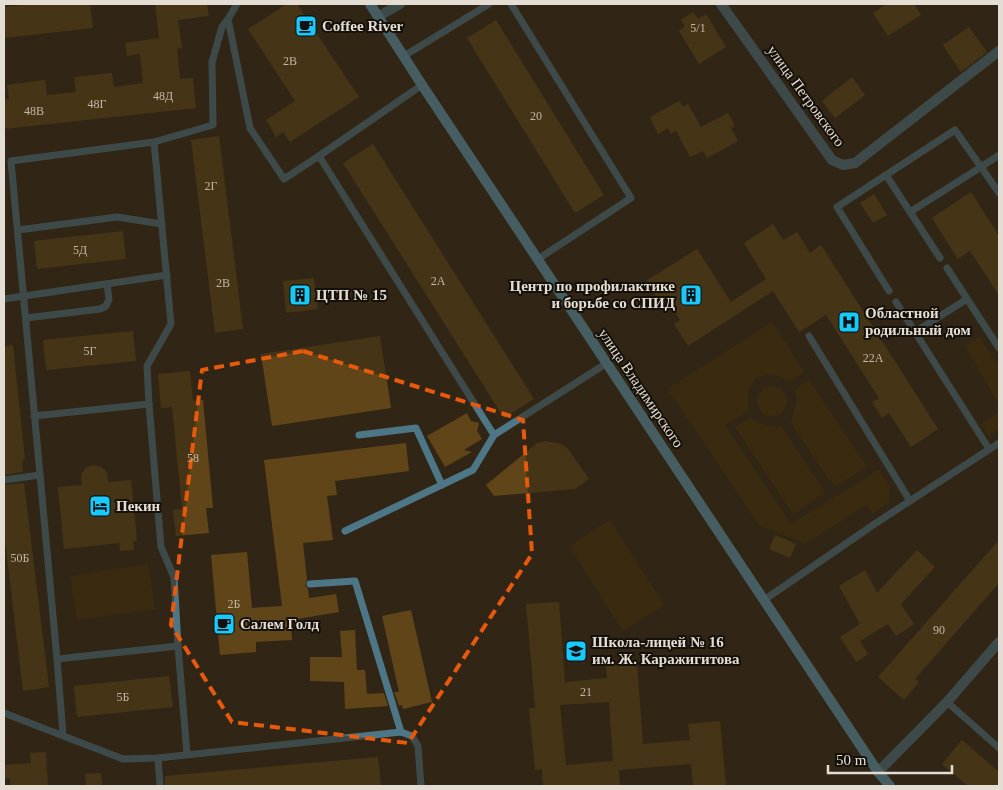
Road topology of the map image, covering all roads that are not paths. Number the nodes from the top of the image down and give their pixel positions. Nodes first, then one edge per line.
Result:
1 (237, 4) edge
2 (370, 4) edge
3 (400, 4) edge
4 (489, 4) edge
5 (511, 4) edge
6 (721, 4) edge
7 (379, 16) junction
8 (228, 19) junction
9 (999, 51) edge
10 (404, 56) junction
11 (422, 85) junction
12 (154, 142) junction
13 (999, 155) edge
14 (319, 156) junction
15 (981, 167) junction
16 (886, 175) junction
17 (999, 193) edge
18 (910, 212) junction
19 (162, 224) junction
20 (18, 230) junction
21 (940, 258) dead end
22 (538, 259) junction
23 (947, 268) dead end
24 (167, 275) junction
25 (107, 284) junction
26 (889, 291) dead end
27 (24, 296) junction
28 (4, 299) edge
29 (967, 299) junction
30 (896, 302) dead end
31 (26, 318) junction
32 (915, 332) junction
33 (809, 336) dead end
34 (999, 348) edge
35 (607, 363) junction
36 (149, 404) junction
37 (34, 416) junction
38 (359, 435) dead end
39 (494, 435) junction
40 (999, 443) edge
41 (989, 449) junction
42 (40, 475) junction
43 (4, 480) edge
44 (442, 485) junction
45 (910, 501) junction
46 (345, 531) dead end
47 (310, 584) dead end
48 (764, 600) junction
49 (999, 642) edge
50 (178, 646) junction
51 (57, 659) junction
52 (947, 702) junction
53 (4, 713) edge
54 (401, 732) junction
55 (63, 735) junction
56 (999, 748) edge
57 (187, 754) junction
58 (158, 758) junction
59 (878, 772) junction
60 (160, 786) edge
61 (421, 786) edge
62 (890, 786) edge

1 - 8 lane
2 - 7 street, улица Владимирского
3 - 7 street
4 - 10 lane
5 - 22 lane
6 - 9 street, улица Петровского
7 - 10 street, улица Владимирского
8 - 12 lane
8 - 14 lane
10 - 11 street, улица Владимирского
11 - 14 lane
11 - 22 street, улица Владимирского
12 - 19 lane
12 - 20 lane
13 - 15 lane
14 - 39 lane
15 - 16 lane
15 - 17 lane
15 - 18 lane
16 - 18 lane
16 - 26 lane
18 - 21 lane
19 - 20 lane
19 - 24 lane
20 - 27 lane
22 - 35 street, улица Владимирского
23 - 29 lane
24 - 25 lane
24 - 36 lane
25 - 27 lane
25 - 31 lane
27 - 28 lane
27 - 31 lane
29 - 32 lane
29 - 34 lane
30 - 32 lane
31 - 37 lane
32 - 41 lane
33 - 45 lane
35 - 39 lane
35 - 48 street, улица Владимирского
36 - 37 lane
36 - 50 lane
37 - 42 lane
38 - 44 lane
39 - 44 lane
40 - 41 lane
41 - 45 lane
42 - 43 lane
42 - 51 lane
44 - 46 lane
45 - 48 lane
47 - 54 lane
48 - 59 street, улица Владимирского
49 - 52 street
50 - 51 lane
50 - 57 lane
51 - 55 lane
52 - 56 lane
52 - 59 street
53 - 55 lane
54 - 57 lane
54 - 61 lane
55 - 58 lane
57 - 58 lane
58 - 60 lane
59 - 62 street, улица Владимирского

